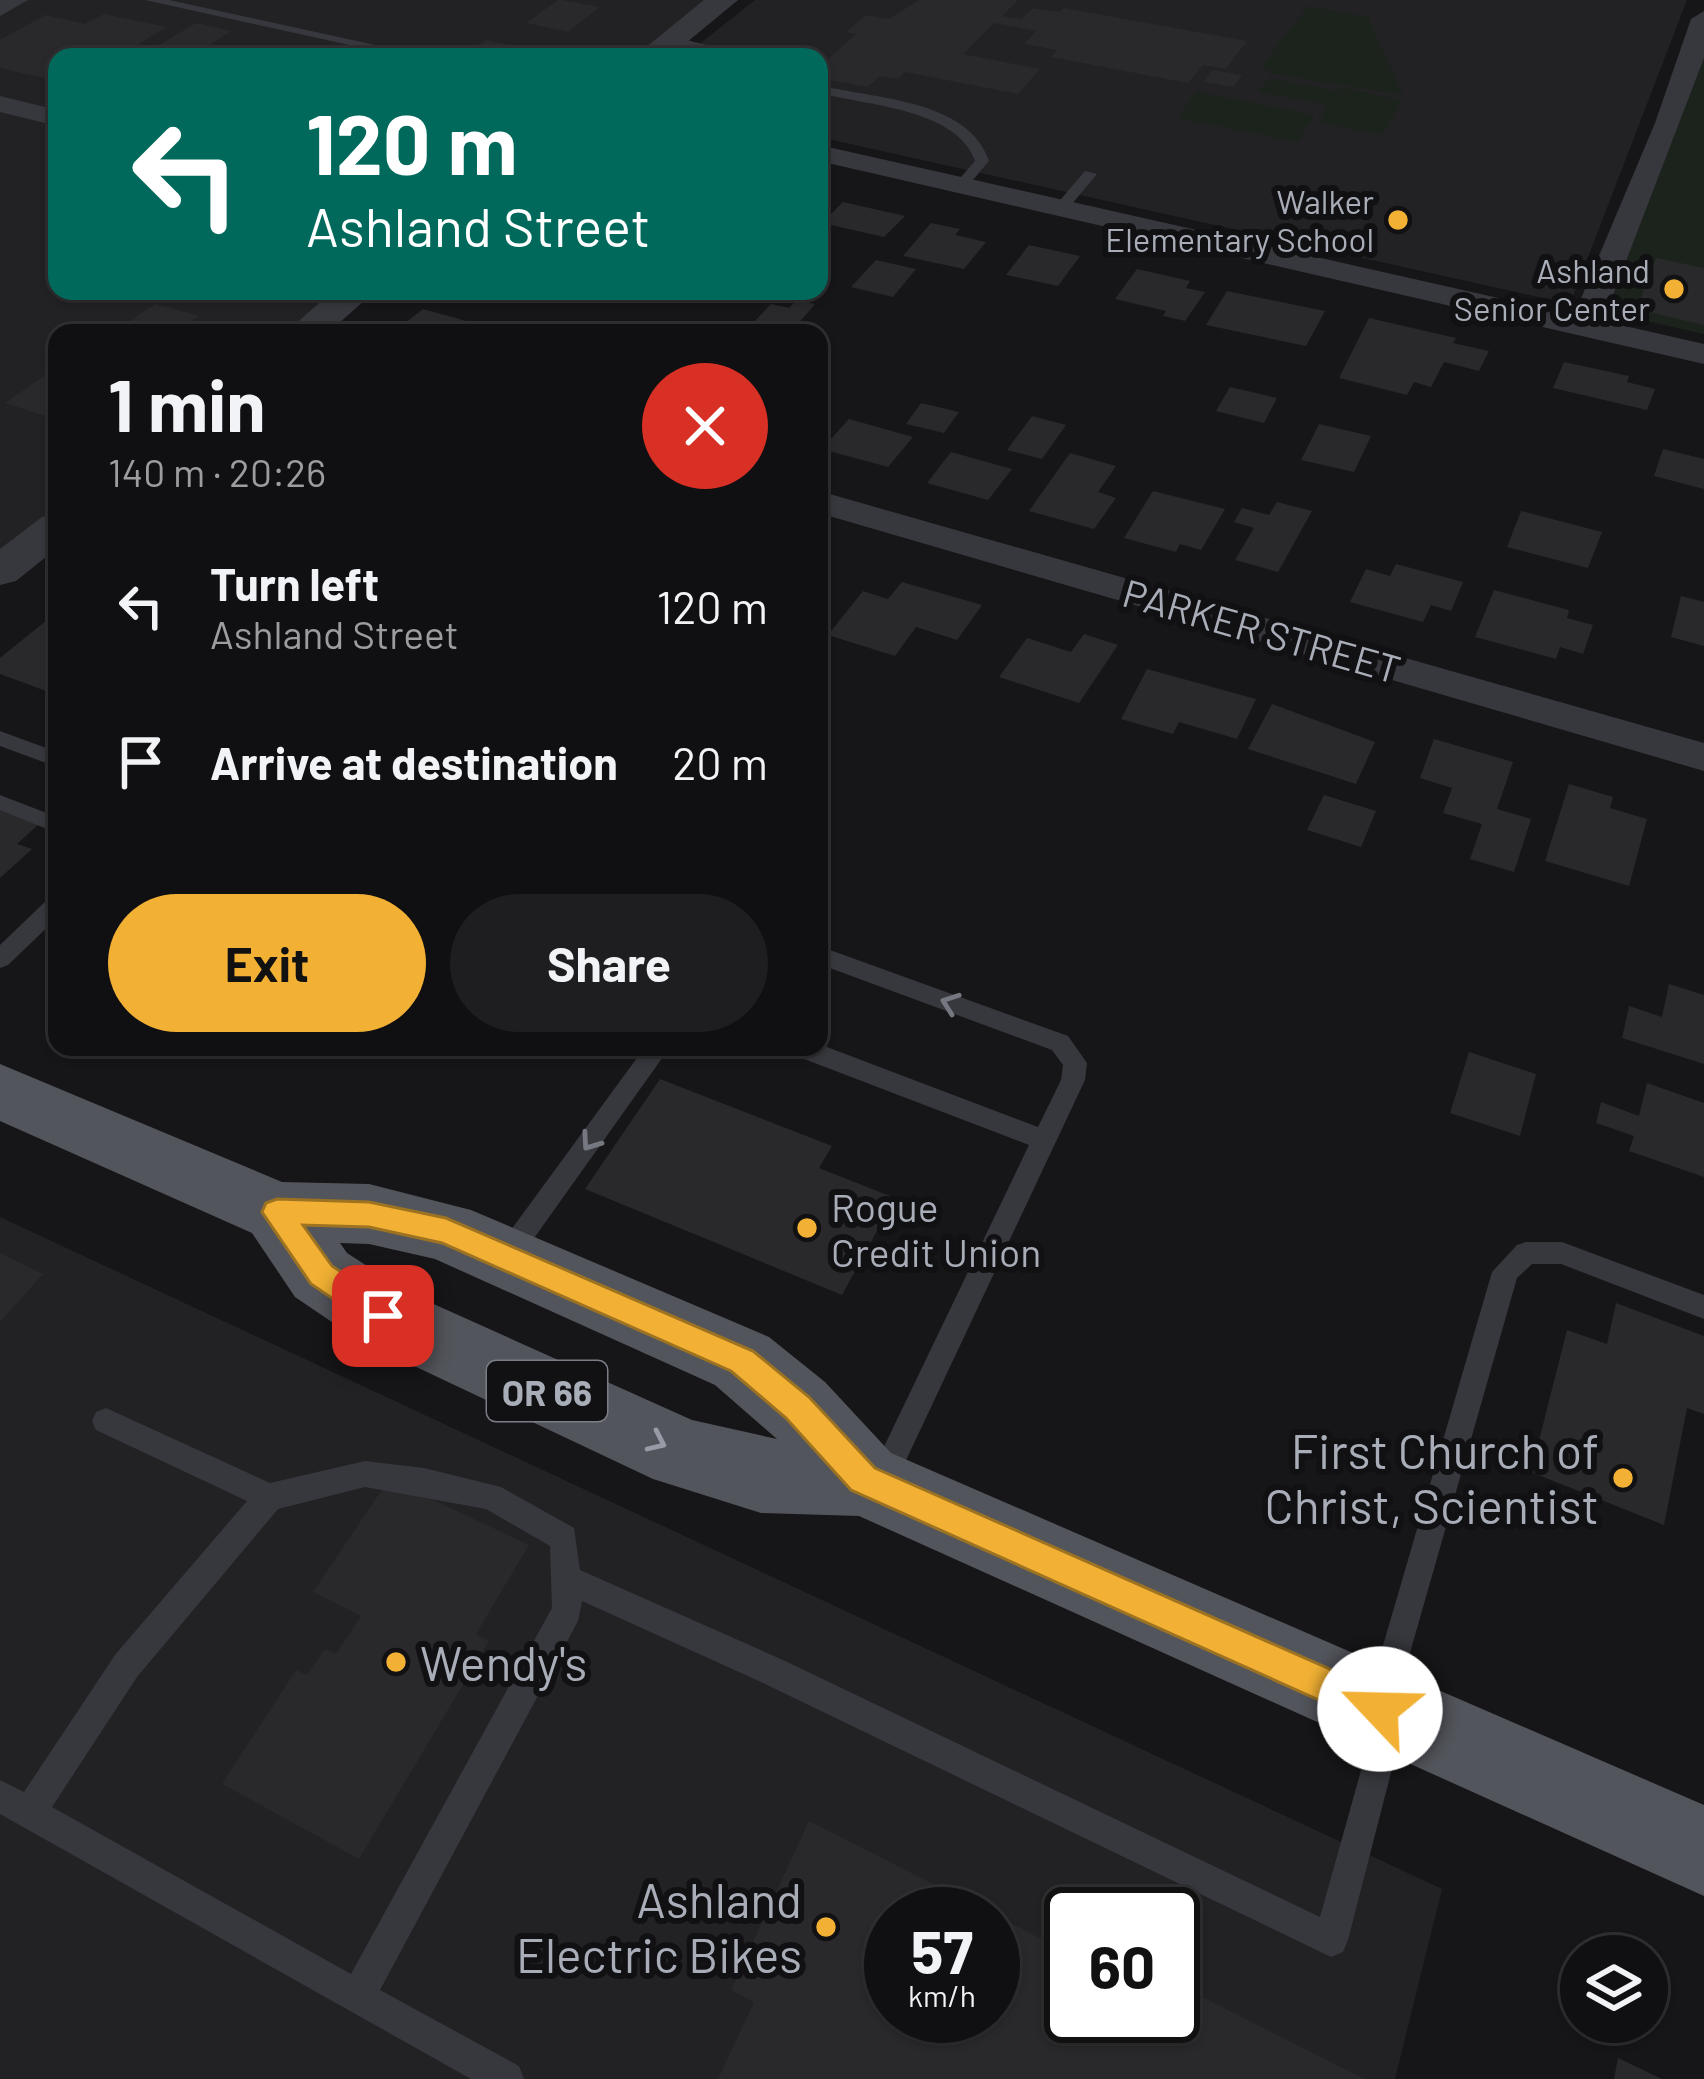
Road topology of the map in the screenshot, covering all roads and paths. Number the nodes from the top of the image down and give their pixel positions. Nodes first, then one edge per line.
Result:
1 (16, 0) edge
2 (151, 0) edge
3 (723, 0) edge
4 (0, 8) edge
5 (254, 9) dead end
6 (239, 18) junction
7 (1704, 19) edge
8 (381, 48) edge
9 (662, 48) edge
10 (828, 91) edge
11 (0, 104) edge
12 (48, 116) edge
13 (828, 155) edge
14 (1090, 174) dead end
15 (961, 185) junction
16 (1061, 208) junction
17 (345, 300) edge
18 (315, 324) edge
19 (1585, 327) junction
20 (1704, 354) edge
21 (828, 505) edge
22 (48, 533) edge
23 (0, 571) edge
24 (0, 738) edge
25 (48, 757) edge
26 (1704, 757) edge
27 (0, 802) edge
28 (48, 821) edge
29 (48, 913) edge
30 (828, 958) edge
31 (0, 959) edge
32 (651, 1056) edge
33 (824, 1056) edge
34 (0, 1091) edge
35 (1044, 1140) junction
36 (277, 1212) junction
37 (506, 1257) junction
38 (1704, 1307) edge
39 (106, 1420) dead end
40 (871, 1482) junction
41 (269, 1497) junction
42 (566, 1579) junction
43 (1385, 1712) junction
44 (15, 1804) edge
45 (1704, 1852) edge
46 (358, 1996) junction
47 (506, 2079) edge

1 - 4 street
2 - 6 lane
3 - 9 street
5 - 6 lane
6 - 8 lane
7 - 19 street
10 - 15 lane
11 - 12 street
13 - 15 street
14 - 16 lane
15 - 16 street
16 - 19 street
17 - 18 street
19 - 20 street
21 - 26 street, PARKER STREET
22 - 23 street
24 - 25 lane
27 - 28 lane
29 - 31 lane
35 -> 30 lane
32 -> 37 lane
33 - 35 lane
34 - 36 main road, OR 66
35 - 40 lane
36 - 37 main road, OR 66
36 -> 40 main road, OR 66
37 - 40 main road, OR 66
38 - 43 lane
39 - 41 lane
40 - 43 main road, OR 66
41 - 42 lane
41 - 44 lane
42 - 43 lane
42 - 46 lane
43 - 45 main road, OR 66
44 - 46 lane
46 - 47 lane

